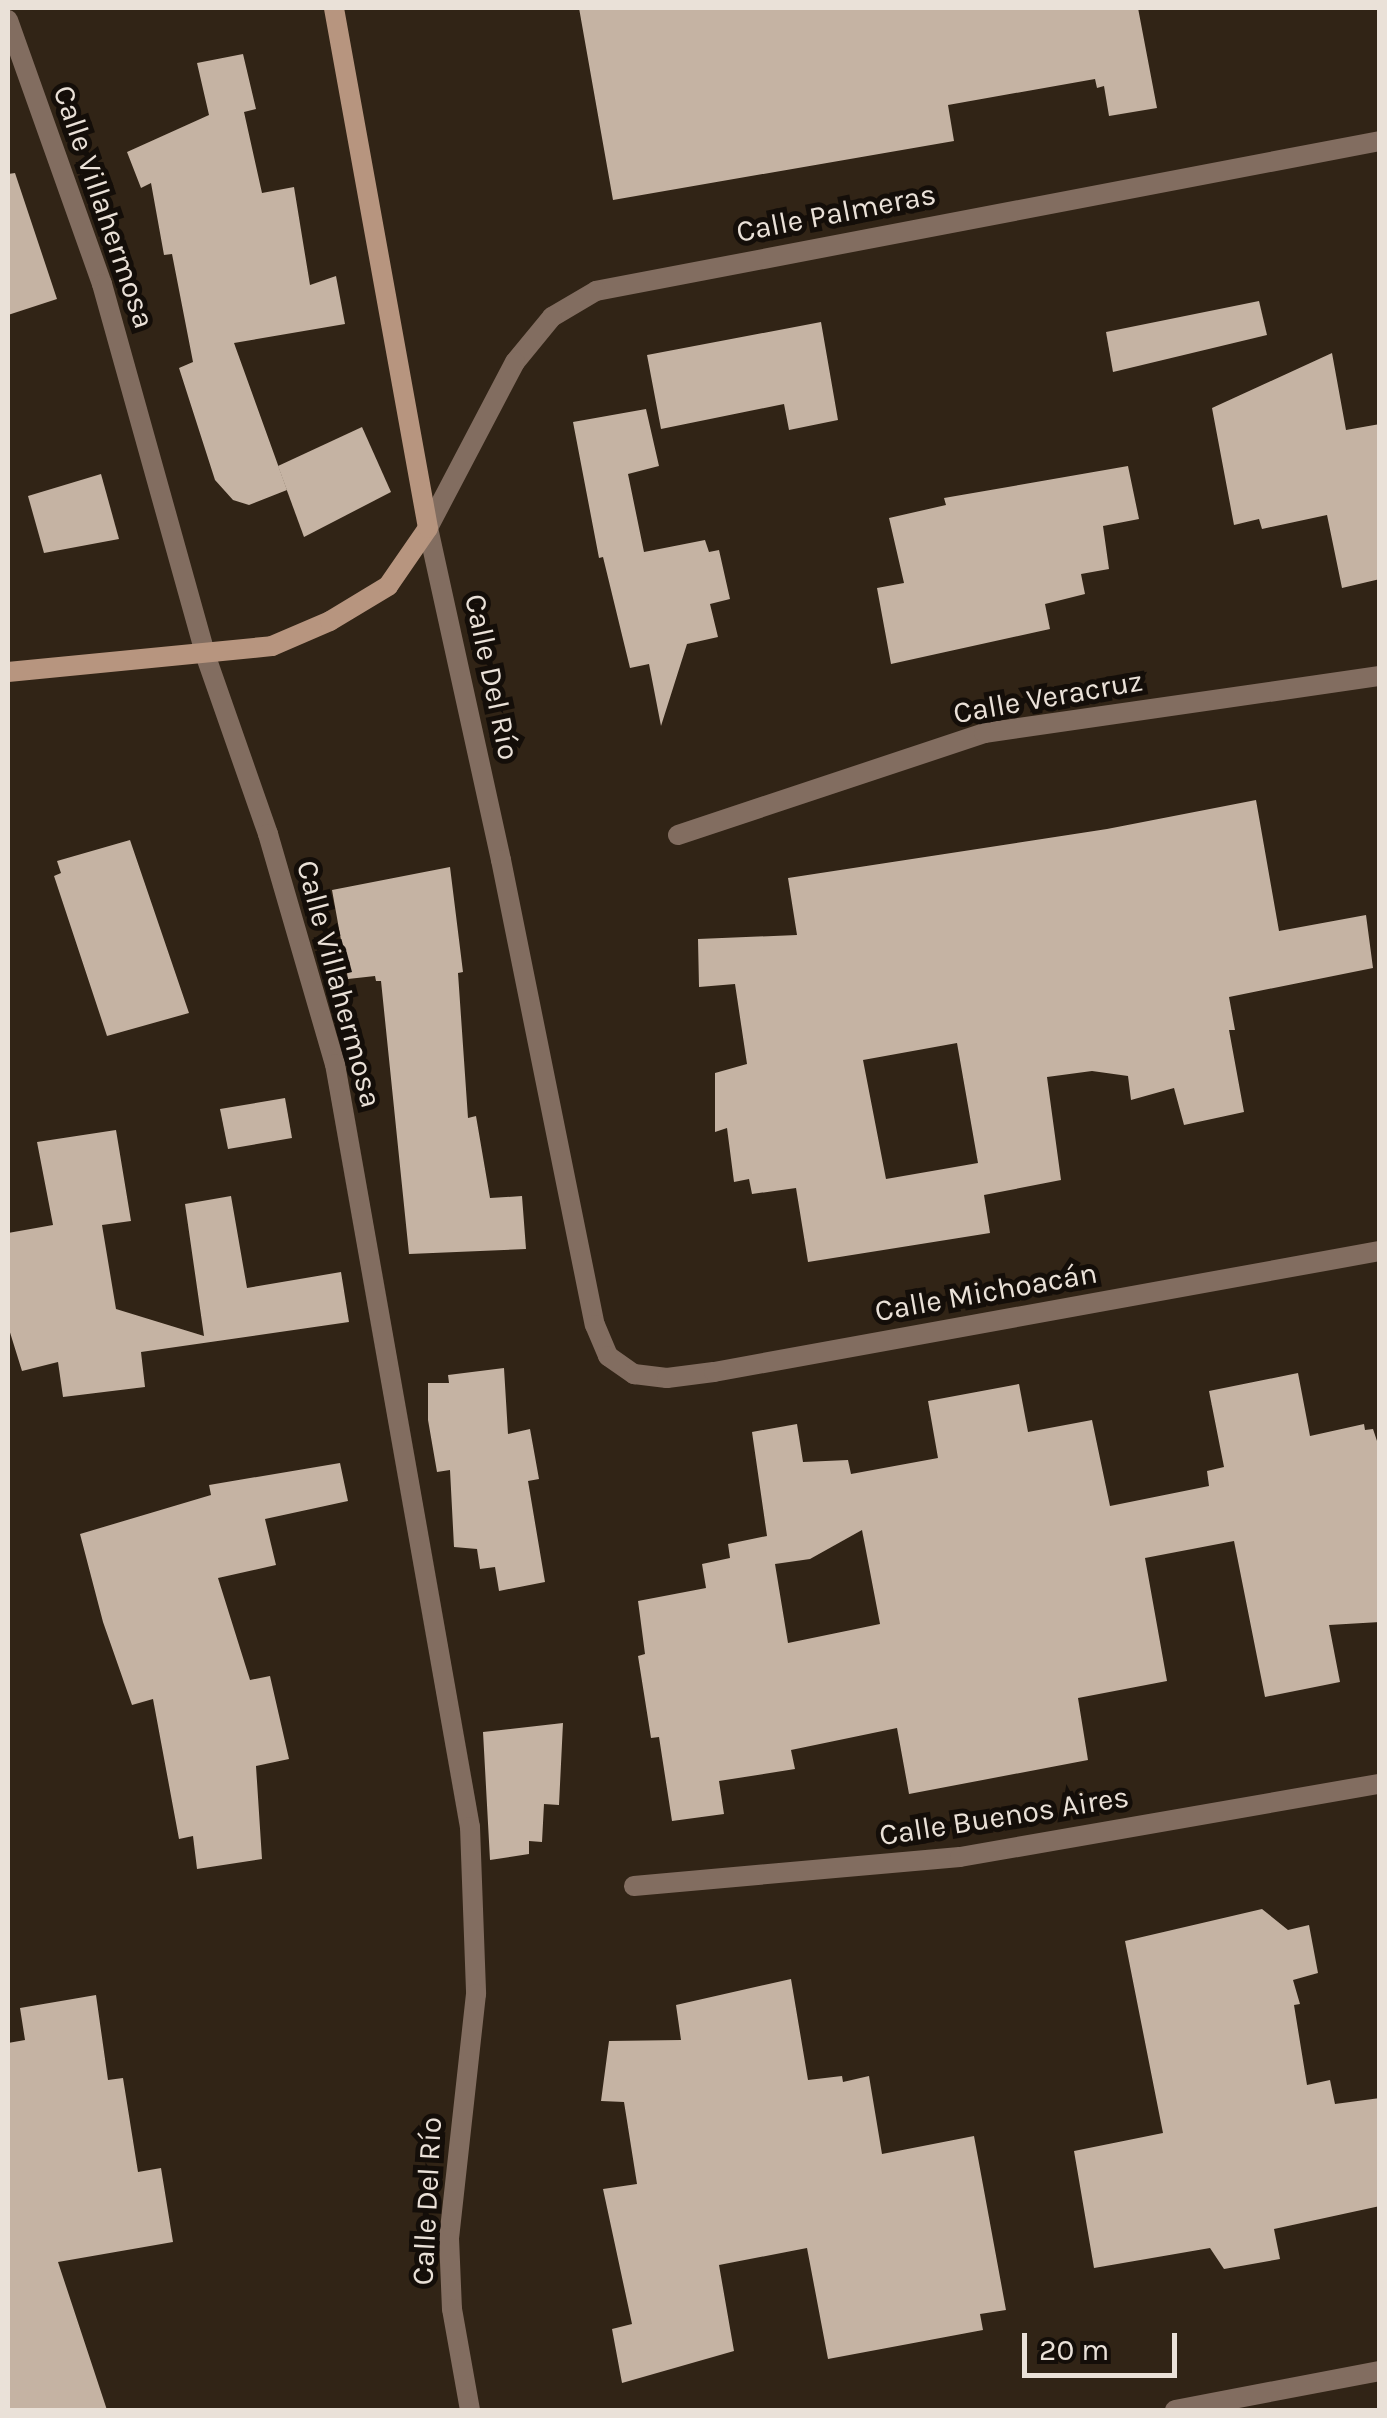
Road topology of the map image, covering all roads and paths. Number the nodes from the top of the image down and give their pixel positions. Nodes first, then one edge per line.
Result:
1 (334, 8) edge
2 (8, 20) edge
3 (1380, 141) edge
4 (428, 528) junction
5 (205, 654) junction
6 (8, 672) edge
7 (1380, 676) edge
8 (678, 835) dead end
9 (1380, 1251) edge
10 (608, 1356) joint
11 (1380, 1784) edge
12 (634, 1886) dead end
13 (476, 1994) joint
14 (1380, 2370) edge
15 (470, 2410) edge
16 (1175, 2410) edge

1 - 4 street, Calle Del Río
2 - 5 street, Calle Villahermosa
3 - 4 street, Calle Palmeras
4 - 5 street
4 - 10 street, Calle Del Río
5 - 6 street
5 - 13 street, Calle Villahermosa
7 - 8 street, Calle Veracruz
9 - 10 street, Calle Michoacán
11 - 12 street, Calle Buenos Aires
13 - 15 street, Calle Del Río
14 - 16 street

